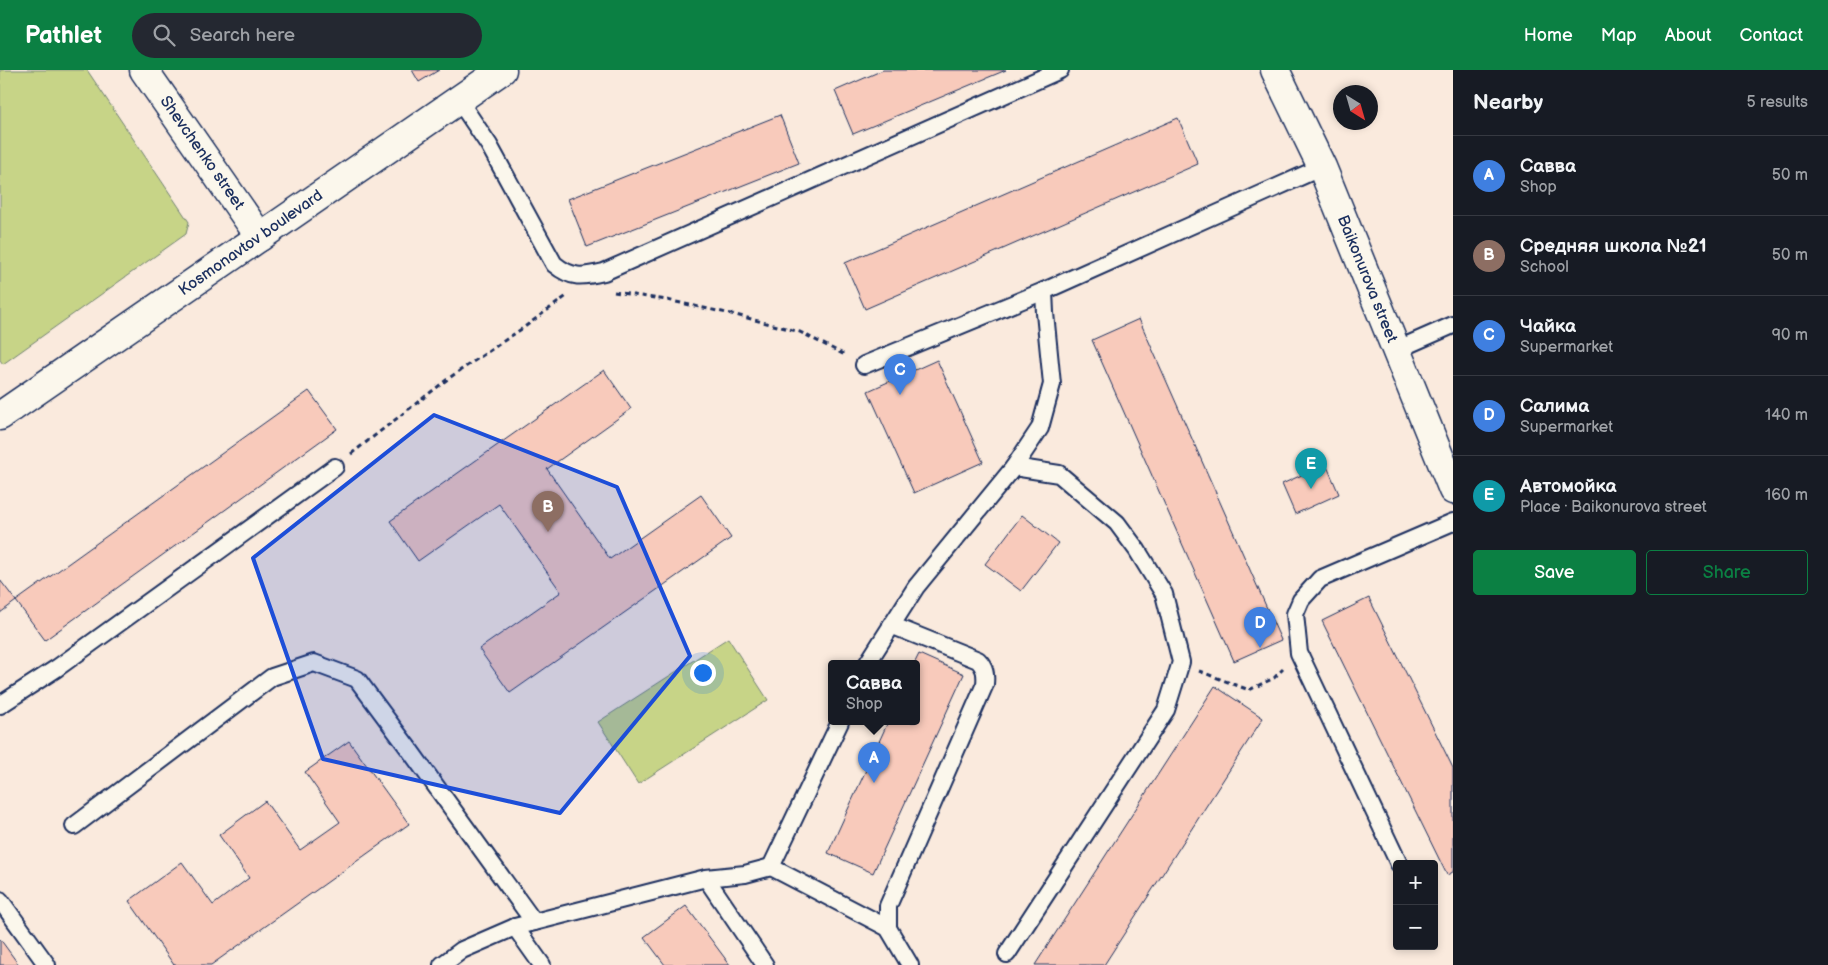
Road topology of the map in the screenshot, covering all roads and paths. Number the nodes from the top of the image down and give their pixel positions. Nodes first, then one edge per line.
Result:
1 (144, 70) edge
2 (502, 70) edge
3 (1060, 70) edge
4 (1275, 70) edge
5 (458, 99) junction
6 (1322, 167) junction
7 (260, 237) junction
8 (586, 276) junction
9 (1044, 291) junction
10 (1453, 325) edge
11 (1396, 350) junction
12 (864, 365) joint
13 (0, 416) edge
14 (335, 467) joint
15 (1014, 467) junction
16 (1453, 490) edge
17 (1453, 522) edge
18 (891, 625) junction
19 (1299, 653) junction
20 (869, 660) edge
21 (1181, 662) junction
22 (0, 706) edge
23 (839, 725) edge
24 (74, 826) dead end
25 (1397, 860) edge
26 (771, 867) junction
27 (706, 878) junction
28 (0, 900) edge
29 (534, 922) junction
30 (515, 928) junction
31 (888, 928) junction
32 (1007, 954) dead end
33 (47, 965) edge
34 (442, 965) edge
35 (542, 965) edge
36 (766, 965) edge
37 (910, 965) edge

1 - 7 street, Shevchenko street
2 - 5 street, Kosmonavtov boulevard
3 - 8 lane
4 - 6 street, Baikonurova street
5 - 7 street, Kosmonavtov boulevard
5 - 8 lane
6 - 9 lane
6 - 11 street, Baikonurova street
7 - 13 street, Kosmonavtov boulevard
8 - 12 path
8 - 14 path
9 - 12 lane
9 - 15 lane
10 - 11 lane
11 - 16 street, Baikonurova street
14 - 22 lane
15 - 18 lane
15 - 21 lane
17 - 19 lane
18 - 20 lane
18 - 31 lane
19 - 21 path
19 - 25 lane
21 - 32 lane
23 - 26 lane
24 - 29 lane
26 - 27 lane
26 - 31 lane
27 - 29 lane
27 - 36 lane
28 - 33 lane
29 - 30 lane
30 - 34 lane
30 - 35 lane
31 - 37 lane

